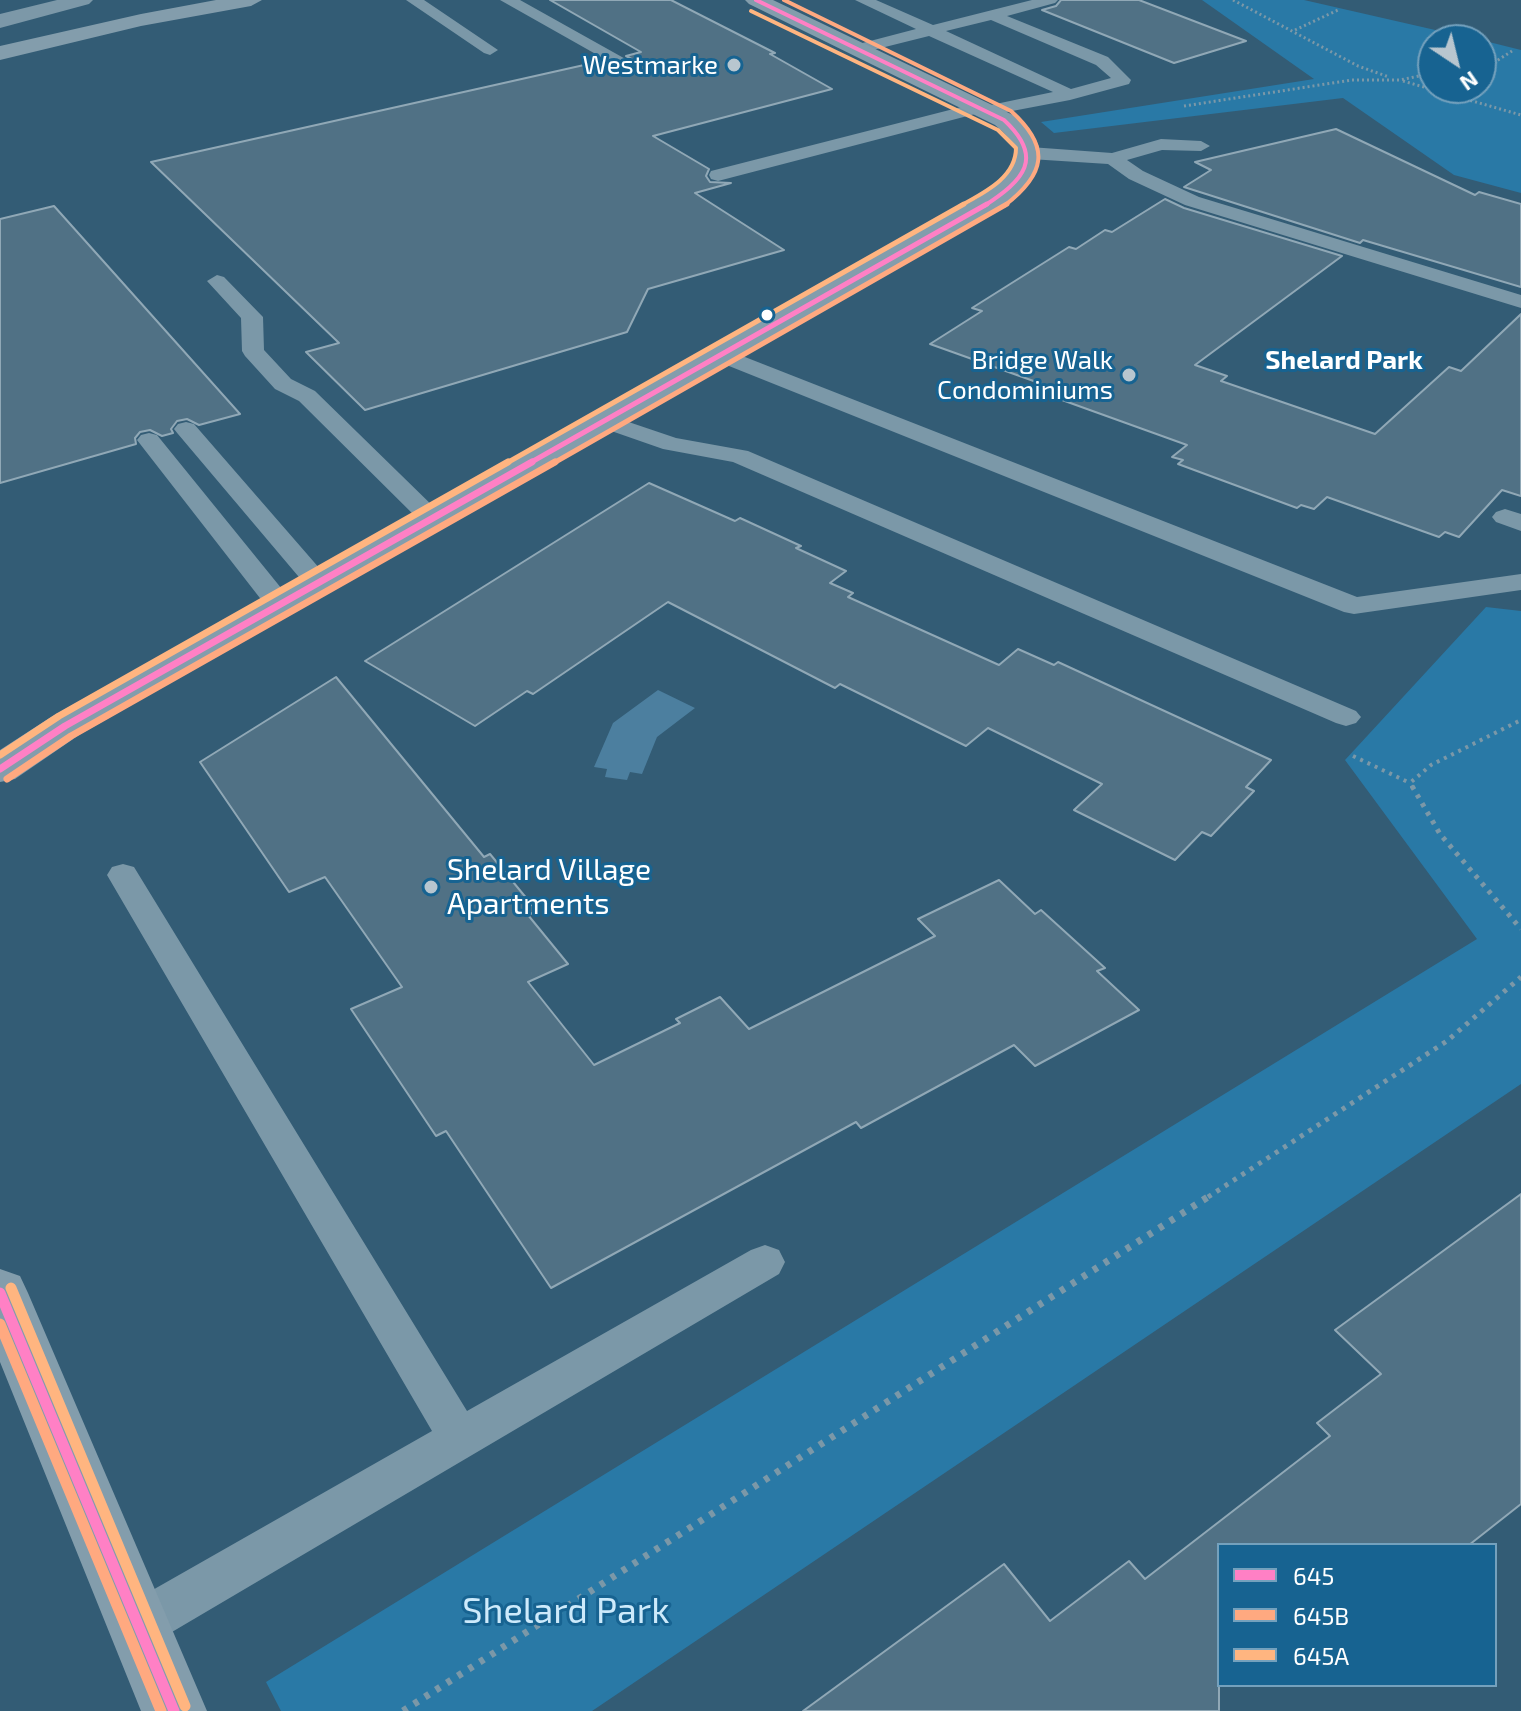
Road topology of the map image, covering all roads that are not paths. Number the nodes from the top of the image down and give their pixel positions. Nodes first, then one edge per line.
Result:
1 (23, 0) edge
2 (82, 0) edge
3 (251, 0) edge
4 (414, 0) edge
5 (508, 0) edge
6 (756, 0) edge
7 (863, 0) edge
8 (1050, 0) edge
9 (0, 5) edge
10 (992, 15) junction
11 (0, 21) edge
12 (932, 30) junction
13 (857, 49) junction
14 (490, 50) dead end
15 (0, 53) edge
16 (630, 66) dead end
17 (1070, 95) junction
18 (976, 106) junction
19 (1201, 146) dead end
20 (1030, 153) junction
21 (1113, 159) junction
22 (712, 171) dead end
23 (217, 281) dead end
24 (1521, 302) edge
25 (722, 355) junction
26 (605, 421) junction
27 (186, 429) dead end
28 (149, 440) dead end
29 (432, 519) junction
30 (1521, 582) edge
31 (318, 583) junction
32 (280, 605) junction
33 (1346, 717) dead end
34 (0, 769) edge
35 (123, 875) dead end
36 (765, 1262) dead end
37 (0, 1293) edge
38 (459, 1437) junction
39 (138, 1625) junction
40 (174, 1711) edge

1 - 9 highway
2 - 11 highway
3 - 15 street
4 - 14 lane
5 - 16 lane
6 - 13 street
7 - 12 lane
8 - 10 lane
10 - 12 lane
10 - 17 lane
12 - 13 lane
12 - 17 lane
13 - 18 street
17 - 18 lane
18 - 20 street
18 - 22 lane
19 - 21 lane
20 - 21 lane
20 - 25 street
21 - 24 lane
23 - 29 lane
25 - 26 street
25 - 30 lane
26 - 29 street
26 - 33 lane
27 - 31 lane
28 - 32 lane
29 - 31 street
31 - 32 street
32 - 34 street
35 - 38 lane
36 - 38 lane
37 - 39 street
38 - 39 lane
39 - 40 street

